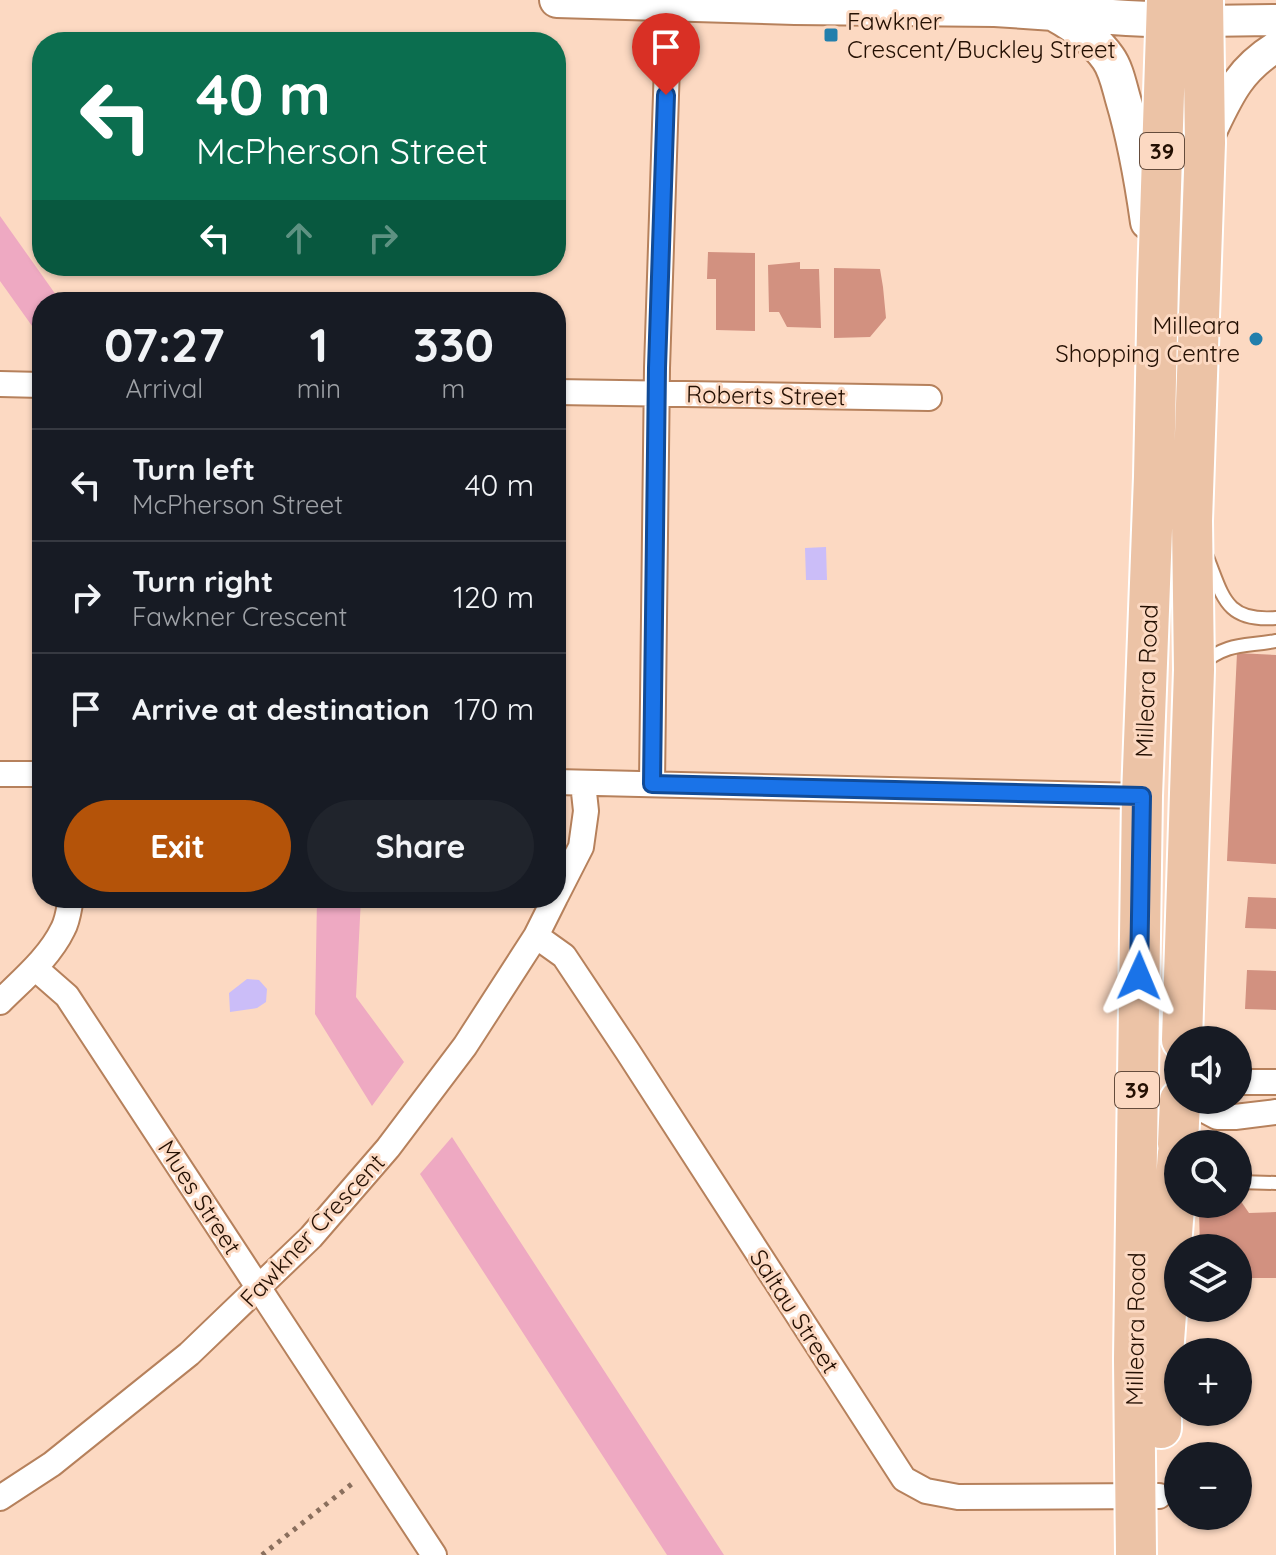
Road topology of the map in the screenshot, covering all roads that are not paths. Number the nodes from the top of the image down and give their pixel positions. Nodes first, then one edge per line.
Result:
1 (557, 0) edge
2 (669, 4) junction
3 (1005, 4) edge
4 (1185, 10) edge
5 (1052, 13) junction
6 (1276, 20) edge
7 (1276, 47) edge
8 (1205, 143) junction
9 (1158, 281) junction
10 (0, 384) edge
11 (32, 385) edge
12 (566, 392) edge
13 (657, 393) junction
14 (929, 398) dead end
15 (1192, 521) junction
16 (1276, 618) edge
17 (1276, 641) edge
18 (1194, 670) junction
19 (0, 774) edge
20 (32, 774) edge
21 (566, 782) edge
22 (583, 783) junction
23 (652, 784) junction
24 (1142, 796) junction
25 (566, 876) edge
26 (69, 908) edge
27 (550, 908) edge
28 (536, 936) junction
29 (35, 968) junction
30 (0, 1002) edge
31 (1182, 1026) edge
32 (1252, 1082) edge
33 (1276, 1082) edge
34 (1137, 1096) junction
35 (1164, 1098) edge
36 (1276, 1112) edge
37 (1211, 1114) edge
38 (1252, 1182) edge
39 (1276, 1183) edge
40 (1173, 1218) edge
41 (259, 1288) junction
42 (1147, 1496) junction
43 (0, 1498) edge
44 (434, 1555) edge
45 (1136, 1555) edge
46 (1159, 1555) edge

1 - 2 main road
2 - 3 main road
2 - 13 street
3 - 5 main road
4 - 5 main road
4 - 6 street
4 - 8 main road, Milleara Road / 39
4 - 9 main road, Milleara Road / 39
5 - 9 main road
7 - 8 street
8 - 15 main road, Milleara Road / 39
9 - 24 main road, Milleara Road / 39
10 - 11 street
12 - 13 street, Roberts Street
13 - 14 street, Roberts Street
13 - 23 street
15 - 16 lane
15 - 18 main road, Milleara Road / 39
17 - 18 lane
18 - 31 main road, Milleara Road / 39
19 - 20 street
21 - 22 street
22 - 23 street
22 - 25 street, Fawkner Crescent
23 - 24 street
24 - 34 main road, Milleara Road / 39
26 - 29 street
27 - 28 street, Fawkner Crescent
28 - 41 street, Fawkner Crescent
28 - 42 street, Saltau Street
29 - 30 street
29 - 41 street, Mues Street
32 - 33 street
34 - 35 street
34 - 42 main road, Milleara Road / 39
36 - 37 street
38 - 39 lane
40 - 42 main road, Milleara Road / 39
41 - 43 street, Fawkner Crescent
41 - 44 street, Mues Street
42 - 45 main road, Milleara Road / 39
42 - 46 main road, Milleara Road / 39

